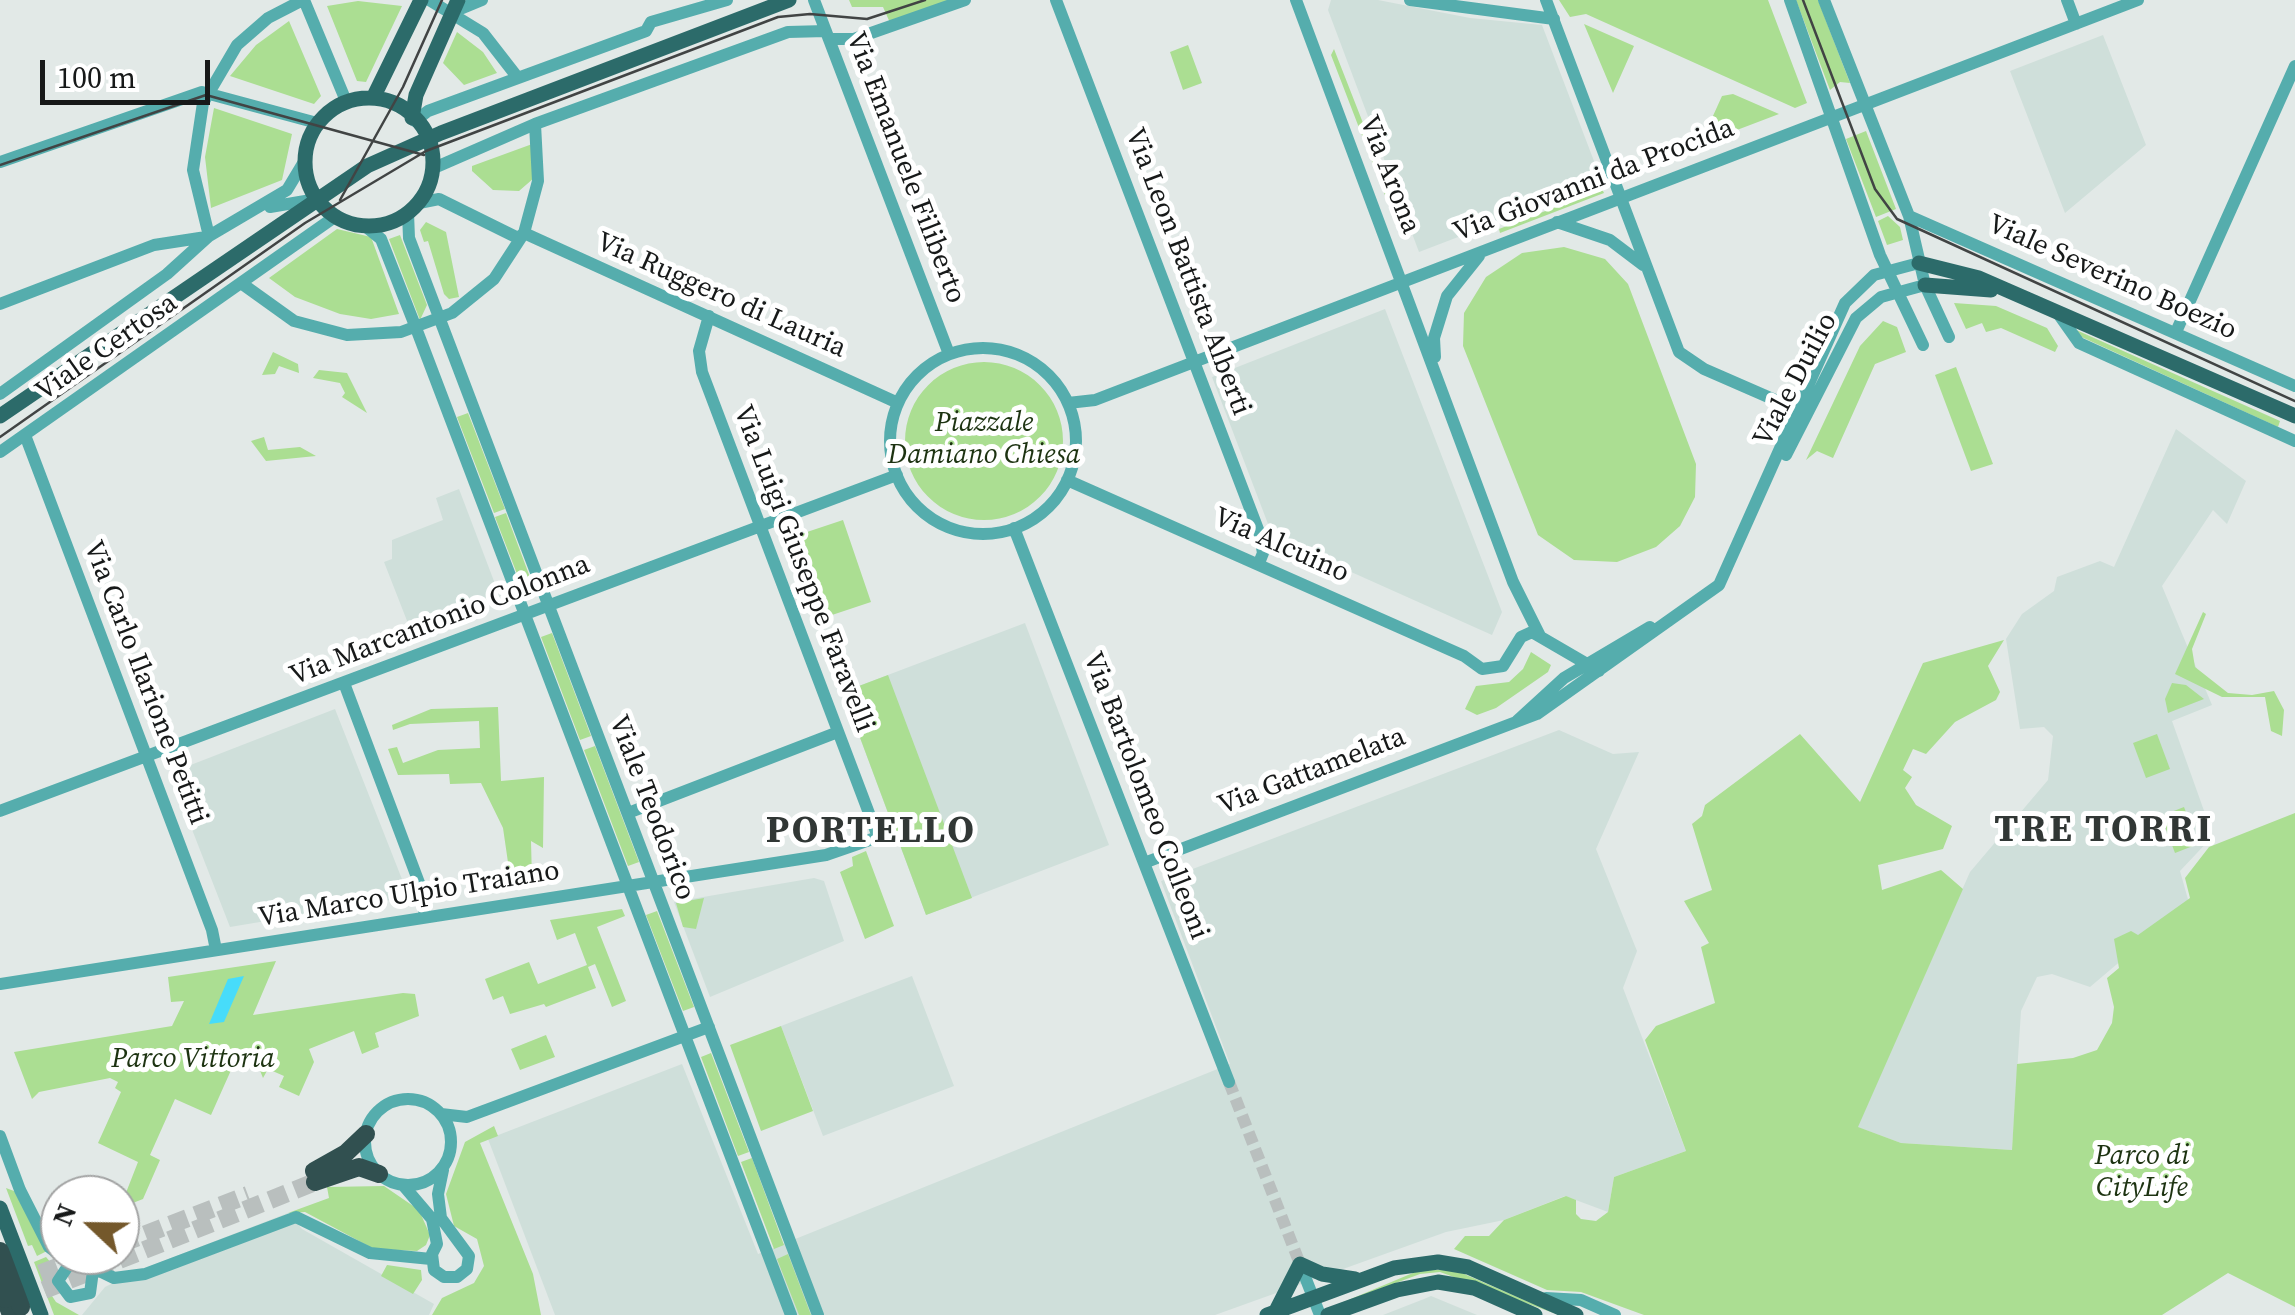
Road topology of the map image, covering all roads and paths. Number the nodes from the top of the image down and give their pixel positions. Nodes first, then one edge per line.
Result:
1 (304, 0) edge
2 (420, 0) edge
3 (429, 0) edge
4 (482, 0) edge
5 (727, 0) edge
6 (789, 0) edge
7 (814, 0) edge
8 (965, 0) edge
9 (1056, 0) edge
10 (1296, 0) edge
11 (1410, 0) edge
12 (1546, 0) edge
13 (1790, 0) edge
14 (1824, 0) edge
15 (2066, 0) edge
16 (2138, 0) edge
17 (456, 6) edge
18 (1554, 20) junction
19 (2076, 24) junction
20 (828, 35) junction
21 (2295, 66) edge
22 (518, 78) junction
23 (207, 92) junction
24 (374, 96) junction
25 (346, 101) junction
26 (1866, 104) junction
27 (1832, 117) junction
28 (414, 119) junction
29 (540, 122) junction
30 (317, 123) junction
31 (426, 139) junction
32 (305, 160) junction
33 (0, 162) edge
34 (434, 168) junction
35 (1620, 198) junction
36 (317, 199) junction
37 (413, 208) junction
38 (254, 212) junction
39 (336, 216) junction
40 (1909, 216) junction
41 (1557, 222) junction
42 (365, 226) junction
43 (524, 234) junction
44 (209, 236) junction
45 (1484, 250) junction
46 (1918, 263) junction
47 (1646, 268) junction
48 (1886, 269) junction
49 (1403, 282) junction
50 (242, 284) junction
51 (1925, 284) junction
52 (1898, 290) junction
53 (2022, 297) junction
54 (134, 298) junction
55 (0, 304) edge
56 (2057, 312) junction
57 (710, 316) junction
58 (146, 318) junction
59 (440, 319) junction
60 (416, 328) junction
61 (2176, 332) junction
62 (1949, 337) dead end
63 (1923, 346) dead end
64 (950, 354) junction
65 (1194, 362) junction
66 (1435, 368) junction
67 (0, 373) edge
68 (2295, 386) edge
69 (3, 392) edge
70 (1068, 403) junction
71 (898, 404) junction
72 (1798, 410) junction
73 (0, 416) edge
74 (2295, 416) edge
75 (25, 435) junction
76 (2292, 440) edge
77 (0, 452) edge
78 (897, 476) junction
79 (1068, 480) junction
80 (1768, 481) junction
81 (762, 525) junction
82 (1014, 528) junction
83 (1259, 563) junction
84 (547, 607) junction
85 (526, 615) junction
86 (1671, 618) junction
87 (1540, 636) junction
88 (1586, 664) junction
89 (1599, 671) junction
90 (344, 684) junction
91 (1516, 720) junction
92 (838, 732) junction
93 (146, 757) junction
94 (0, 811) edge
95 (628, 812) junction
96 (878, 837) joint
97 (1144, 862) junction
98 (654, 882) junction
99 (626, 886) junction
100 (426, 917) junction
101 (216, 950) junction
102 (0, 984) edge
103 (709, 1028) junction
104 (682, 1036) junction
105 (1230, 1082) tunnel mouth
106 (441, 1114) junction
107 (467, 1118) junction
108 (366, 1134) junction
109 (0, 1136) edge
110 (451, 1138) junction
111 (444, 1167) junction
112 (379, 1174) junction
113 (403, 1186) junction
114 (0, 1208) edge
115 (40, 1233) edge
116 (452, 1239) junction
117 (437, 1244) junction
118 (0, 1251) edge
119 (431, 1259) junction
120 (1300, 1264) junction
121 (60, 1275) edge
122 (93, 1275) edge
123 (105, 1275) edge
124 (1369, 1277) junction
125 (114, 1278) junction
126 (94, 1287) junction
127 (1536, 1297) junction
128 (1313, 1298) junction
129 (14, 1307) edge
130 (1354, 1309) edge
131 (1527, 1313) edge
132 (1271, 1314) edge
133 (41, 1315) edge
134 (791, 1315) edge
135 (818, 1315) edge
136 (1320, 1315) edge
137 (1328, 1315) edge
138 (1576, 1315) edge
139 (1615, 1315) edge

1 - 23 street
1 - 25 street
2 - 24 main road
3 - 17 street
4 - 17 street
5 - 22 street
6 - 31 main road, Viale Certosa
7 - 20 street, Via Emanuele Filiberto
8 - 20 street
9 - 65 street, Via Leon Battista Alberti
10 - 49 street, Via Arona
11 - 18 street
12 - 18 street
13 - 27 street
14 - 26 street
15 - 19 street
16 - 19 street, Via Giovanni da Procida
17 - 22 street
17 - 28 main road
18 - 35 street
19 - 26 street, Via Giovanni da Procida
20 - 29 street
20 - 64 street, Via Emanuele Filiberto
21 - 61 street
22 - 28 street
23 - 30 street
23 - 33 street
23 - 44 street
24 - 25 main road
24 - 28 main road
25 - 30 main road
26 - 27 street, Via Giovanni da Procida
26 - 40 street
27 - 35 street, Via Giovanni da Procida
27 - 48 street
28 - 31 main road
29 - 34 street
29 - 43 street
30 - 32 main road
31 - 34 main road
31 - 36 main road, Viale Certosa
32 - 36 main road
32 - 38 street
34 - 37 main road
35 - 41 street, Via Giovanni da Procida
35 - 47 street
36 - 38 street
36 - 39 main road
36 - 58 main road, Viale Certosa
37 - 42 main road
37 - 43 street, Via Ruggero di Lauria
37 - 59 street, Viale Teodorico
38 - 44 street
39 - 42 main road
39 - 50 street, Viale Certosa
40 - 46 street
40 - 61 street, Viale Severino Boezio
41 - 45 street, Via Giovanni da Procida
41 - 47 street
42 - 60 street, Viale Teodorico
43 - 57 street, Via Ruggero di Lauria
43 - 59 street
44 - 54 street, Viale Certosa
44 - 55 street
45 - 49 street, Via Giovanni da Procida
45 - 66 street, Via Arona
46 - 48 street
46 - 51 street
46 - 53 main road, Viale Severino Boezio
47 - 72 street
48 - 52 street
48 - 72 street, Viale Duilio
49 - 65 street, Via Giovanni da Procida
49 - 66 street, Via Arona
50 - 60 street
50 - 75 street, Viale Certosa
51 - 52 street, Viale Duilio
51 - 53 main road, Viale Severino Boezio
51 - 62 street
52 - 63 street
52 - 80 street, Viale Duilio
53 - 56 main road, Viale Severino Boezio
54 - 58 street
54 - 69 street, Viale Certosa
56 - 74 main road, Viale Severino Boezio
56 - 76 street, Viale Severino Boezio
57 - 71 street, Via Ruggero di Lauria
57 - 81 street, Via Luigi Giuseppe Faravelli
58 - 73 main road, Viale Certosa
59 - 60 street
59 - 84 street, Viale Teodorico
60 - 85 street, Viale Teodorico
61 - 68 street, Viale Severino Boezio
64 - 70 street
64 - 71 street
65 - 70 street, Via Giovanni da Procida
65 - 83 street, Via Leon Battista Alberti
66 - 87 street, Via Arona
67 - 69 street
70 - 79 street
71 - 78 street
72 - 80 street, Viale Duilio
75 - 77 street, Viale Certosa
75 - 93 street, Via Carlo Ilarione Petitti
78 - 81 street, Via Marcantonio Colonna
78 - 82 street
79 - 82 street
79 - 83 street, Via Alcuino
80 - 86 street, Viale Duilio
81 - 84 street, Via Marcantonio Colonna
81 - 92 street, Via Luigi Giuseppe Faravelli
82 - 97 street, Via Bartolomeo Colleoni
83 - 87 street, Via Alcuino
84 - 85 street, Via Marcantonio Colonna
84 - 95 street, Viale Teodorico
85 - 90 street, Via Marcantonio Colonna
85 - 99 street, Viale Teodorico
86 - 88 street, Viale Duilio
86 - 89 street, Viale Duilio
87 - 88 street
88 - 89 street
88 - 91 street, Viale Duilio
89 - 91 street, Viale Duilio
90 - 93 street, Via Marcantonio Colonna
90 - 100 street
91 - 97 street, Via Gattamelata
92 - 95 street
92 - 96 street, Via Luigi Giuseppe Faravelli
93 - 94 street, Via Marcantonio Colonna
93 - 101 street, Via Carlo Ilarione Petitti
95 - 98 street, Viale Teodorico
96 - 98 street, Via Marco Ulpio Traiano
97 - 105 street, Via Bartolomeo Colleoni
98 - 99 street, Via Marco Ulpio Traiano
98 - 103 street, Viale Teodorico
99 - 100 street, Via Marco Ulpio Traiano
99 - 104 street, Viale Teodorico
100 - 101 street, Via Marco Ulpio Traiano
101 - 102 street, Via Marco Ulpio Traiano
103 - 104 street
103 - 135 street, Viale Teodorico
104 - 107 street
104 - 134 street, Viale Teodorico
106 - 107 street
106 - 108 street
106 - 110 street
107 - 110 street
108 - 112 street
108 - 112 highway
109 - 115 street
110 - 111 street
111 - 113 street
111 - 116 street
112 - 113 street
113 - 117 street
114 - 133 main road
116 - 117 street
116 - 119 street
117 - 119 street
118 - 129 highway, bridge
119 - 125 street
120 - 124 main road
120 - 128 street
120 - 132 main road
121 - 126 street
122 - 126 street
123 - 125 street
124 - 127 main road
124 - 128 main road
125 - 126 street
127 - 138 main road
127 - 139 street
128 - 132 main road
128 - 136 street
130 - 131 main road
130 - 137 main road

